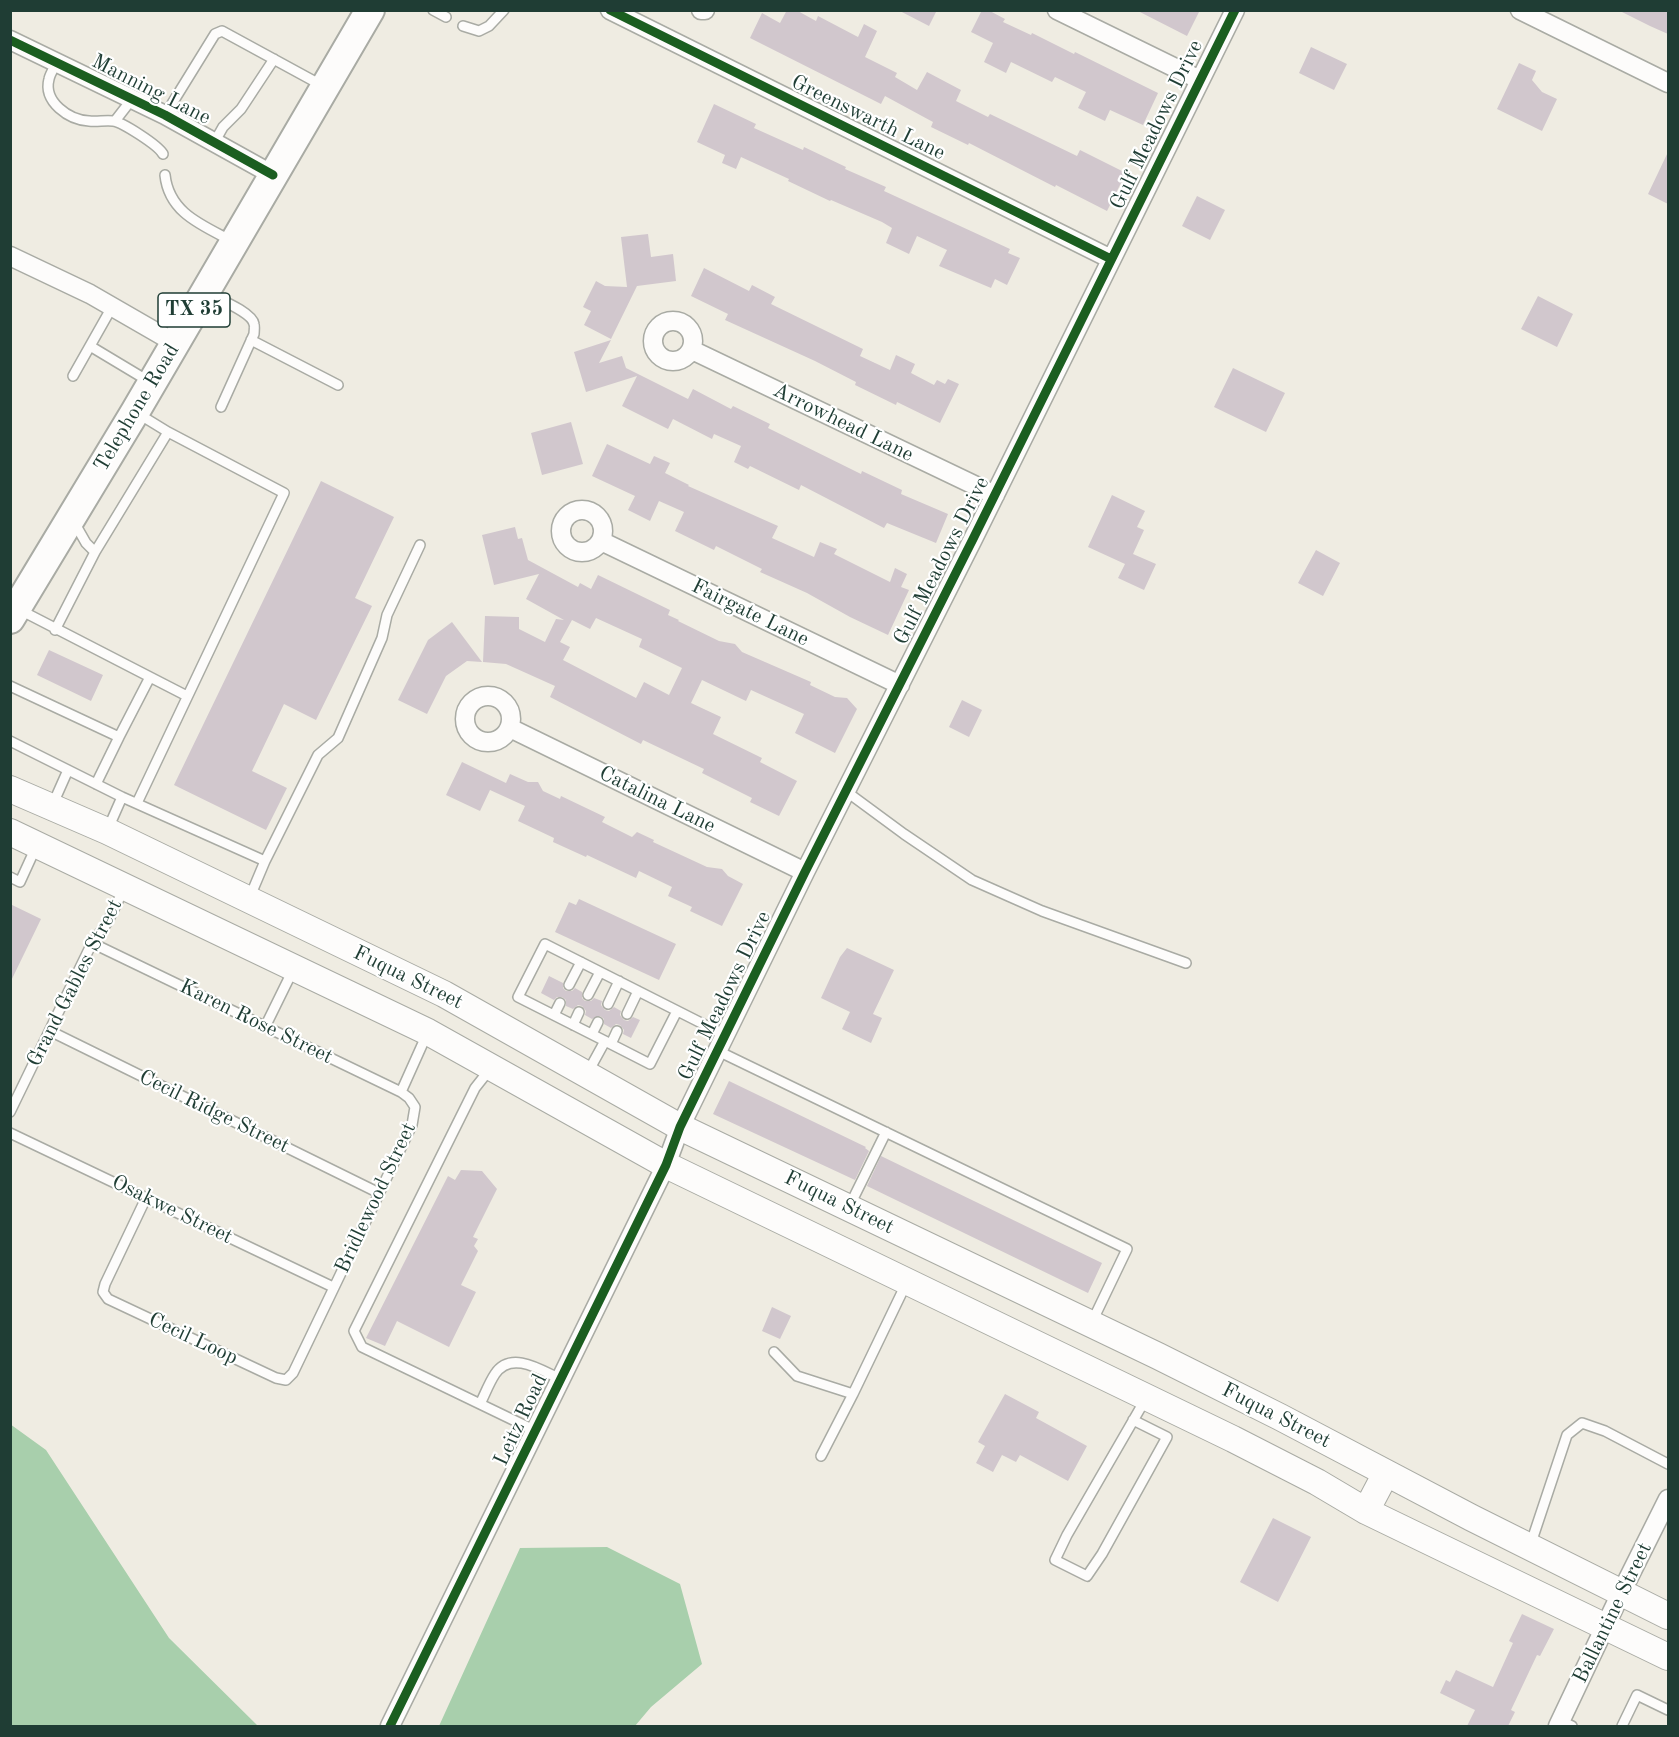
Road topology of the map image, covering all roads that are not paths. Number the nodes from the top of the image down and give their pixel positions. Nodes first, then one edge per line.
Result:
1 (370, 10) edge
2 (434, 10) edge
3 (504, 10) edge
4 (610, 10) edge
5 (1057, 10) edge
6 (1235, 10) edge
7 (1520, 10) edge
8 (446, 17) dead end
9 (463, 26) dead end
10 (10, 40) edge
11 (274, 59) junction
12 (57, 62) junction
13 (1200, 80) junction
14 (1668, 83) edge
15 (325, 87) junction
16 (132, 99) junction
17 (165, 115) junction
18 (115, 121) junction
19 (214, 143) junction
20 (164, 154) dead end
21 (165, 175) dead end
22 (273, 175) junction
23 (234, 242) junction
24 (10, 256) edge
25 (1111, 259) junction
26 (205, 292) junction
27 (112, 307) junction
28 (251, 340) junction
29 (175, 343) junction
30 (90, 346) junction
31 (692, 350) dead end
32 (73, 376) dead end
33 (152, 383) junction
34 (338, 385) dead end
35 (221, 407) dead end
36 (135, 412) junction
37 (168, 432) junction
38 (995, 495) junction
39 (72, 517) junction
40 (601, 541) dead end
41 (420, 545) dead end
42 (94, 552) junction
43 (14, 613) edge
44 (55, 630) junction
45 (150, 677) junction
46 (900, 685) junction
47 (11, 688) edge
48 (187, 696) junction
49 (510, 728) dead end
50 (120, 737) junction
51 (10, 741) edge
52 (68, 770) junction
53 (96, 784) junction
54 (10, 789) edge
55 (847, 792) junction
56 (122, 797) junction
57 (137, 803) junction
58 (52, 806) junction
59 (106, 831) junction
60 (10, 832) edge
61 (37, 845) junction
62 (265, 861) junction
63 (805, 872) junction
64 (196, 876) junction
65 (10, 877) edge
66 (125, 887) junction
67 (248, 901) junction
68 (177, 912) junction
69 (92, 943) junction
70 (581, 962) junction
71 (1186, 963) dead end
72 (294, 969) junction
73 (600, 972) junction
74 (619, 981) junction
75 (569, 985) dead end
76 (638, 991) junction
77 (444, 994) junction
78 (588, 995) dead end
79 (560, 1003) dead end
80 (608, 1004) dead end
81 (677, 1011) junction
82 (579, 1012) dead end
83 (627, 1014) dead end
84 (554, 1015) junction
85 (598, 1022) dead end
86 (573, 1025) junction
87 (265, 1027) junction
88 (50, 1031) junction
89 (617, 1031) dead end
90 (428, 1032) junction
91 (592, 1034) junction
92 (608, 1042) junction
93 (722, 1043) junction
94 (492, 1067) junction
95 (588, 1074) junction
96 (401, 1092) junction
97 (416, 1107) joint
98 (10, 1112) edge
99 (680, 1127) junction
100 (886, 1132) junction
101 (10, 1133) edge
102 (666, 1164) junction
103 (379, 1193) junction
104 (146, 1198) junction
105 (849, 1208) junction
106 (925, 1245) junction
107 (907, 1282) junction
108 (333, 1287) junction
109 (1091, 1324) junction
110 (774, 1352) dead end
111 (1158, 1356) junction
112 (560, 1378) junction
113 (853, 1394) junction
114 (1146, 1396) junction
115 (480, 1404) junction
116 (1133, 1420) junction
117 (536, 1431) junction
118 (821, 1456) dead end
119 (1668, 1464) edge
120 (1386, 1473) junction
121 (1668, 1499) edge
122 (1366, 1511) junction
123 (1530, 1547) junction
124 (1621, 1593) junction
125 (1668, 1616) edge
126 (1606, 1625) junction
127 (1668, 1657) edge
128 (1668, 1710) edge
129 (1563, 1725) edge
130 (390, 1726) edge
131 (1622, 1726) edge

1 - 15 main road, Telephone Road / TX 35
2 - 8 lane
3 - 9 lane
4 - 25 street, Greenswarth Lane
5 - 13 street
6 - 13 street, Gulf Meadows Drive
7 - 14 street
10 - 12 street, Manning Lane
11 - 15 lane
11 - 17 lane
11 - 19 lane
12 - 16 street, Manning Lane
12 - 18 lane
13 - 25 street, Gulf Meadows Drive
15 - 22 main road, Telephone Road / TX 35
16 - 17 street, Manning Lane
16 - 18 lane
17 - 19 street, Manning Lane
18 - 20 lane
19 - 22 street, Manning Lane
21 - 23 lane
22 - 23 main road, Telephone Road / TX 35
23 - 26 main road, Telephone Road / TX 35
24 - 27 street
25 - 38 street, Gulf Meadows Drive
26 - 28 lane
26 - 29 main road, Telephone Road / TX 35
27 - 29 street
27 - 30 lane
28 - 34 lane
28 - 35 lane
29 - 33 main road, Telephone Road / TX 35
30 - 32 lane
30 - 33 lane
31 - 38 street, Arrowhead Lane
33 - 36 main road, Telephone Road / TX 35
36 - 37 lane
36 - 39 main road, Telephone Road / TX 35
37 - 42 lane
37 - 48 lane
38 - 46 street, Gulf Meadows Drive
39 - 42 lane
39 - 43 main road, Telephone Road / TX 35
40 - 46 street, Fairgate Lane
41 - 62 lane
42 - 44 lane
43 - 44 lane
44 - 45 lane
45 - 48 lane
45 - 50 lane
46 - 55 street, Gulf Meadows Drive
47 - 50 lane
48 - 57 lane
49 - 63 street, Catalina Lane
50 - 53 lane
51 - 52 lane
52 - 53 lane
52 - 58 lane
53 - 56 lane
54 - 58 main road, Fuqua Street
55 - 63 street, Gulf Meadows Drive
55 - 71 lane
56 - 57 lane
56 - 59 lane
57 - 62 lane
58 - 59 main road, Fuqua Street
59 - 64 main road, Fuqua Street
60 - 61 main road, Fuqua Street
61 - 65 lane
61 - 66 main road, Fuqua Street
62 - 67 lane
63 - 93 street, Gulf Meadows Drive
64 - 67 main road, Fuqua Street
64 - 68 main road
66 - 68 main road, Fuqua Street
66 - 69 lane, Grand Gables Street
67 - 77 main road, Fuqua Street
68 - 72 main road, Fuqua Street
69 - 87 lane, Karen Rose Street
69 - 88 lane, Grand Gables Street
70 - 73 lane
70 - 75 lane
70 - 84 lane
72 - 87 lane
72 - 90 main road, Fuqua Street
73 - 74 lane
73 - 78 lane
74 - 76 lane
74 - 80 lane
76 - 81 lane
76 - 83 lane
77 - 90 main road
77 - 95 main road, Fuqua Street
79 - 84 lane
81 - 92 lane
81 - 93 lane
82 - 86 lane
84 - 86 lane
85 - 91 lane
86 - 91 lane
87 - 96 lane, Karen Rose Street
88 - 98 lane, Grand Gables Street
88 - 103 lane, Cecil Ridge Street
89 - 92 lane
90 - 94 main road, Fuqua Street
90 - 96 lane, Bridlewood Street
91 - 92 lane
92 - 95 lane
93 - 99 street, Gulf Meadows Drive
93 - 100 lane
94 - 102 main road, Fuqua Street
94 - 115 lane
95 - 99 main road, Fuqua Street
96 - 97 lane, Karen Rose Street
97 - 103 lane, Bridlewood Street
99 - 102 street, Leitz Road
99 - 105 main road, Fuqua Street
100 - 105 lane
100 - 109 lane
101 - 104 lane, Osakwe Street
102 - 107 main road, Fuqua Street
102 - 112 street, Leitz Road
103 - 108 lane, Bridlewood Street
104 - 108 lane, Osakwe Street
104 - 108 lane, Cecil Loop
105 - 106 main road, Fuqua Street
106 - 107 main road
106 - 109 main road, Fuqua Street
107 - 113 lane
107 - 114 main road, Fuqua Street
109 - 111 main road, Fuqua Street
110 - 113 lane
111 - 114 main road
111 - 120 main road, Fuqua Street
112 - 115 lane
112 - 117 street, Leitz Road
113 - 118 lane
114 - 116 lane
114 - 122 main road, Fuqua Street
115 - 117 lane
116 - 116 lane
117 - 130 street, Leitz Road
119 - 123 lane
120 - 122 main road
120 - 123 main road, Fuqua Street
121 - 124 street, Ballantine Street
122 - 126 main road, Fuqua Street
123 - 124 main road, Fuqua Street
124 - 125 main road, Fuqua Street
124 - 126 street, Ballantine Street
126 - 127 main road, Fuqua Street
126 - 129 street, Ballantine Street
128 - 131 lane

